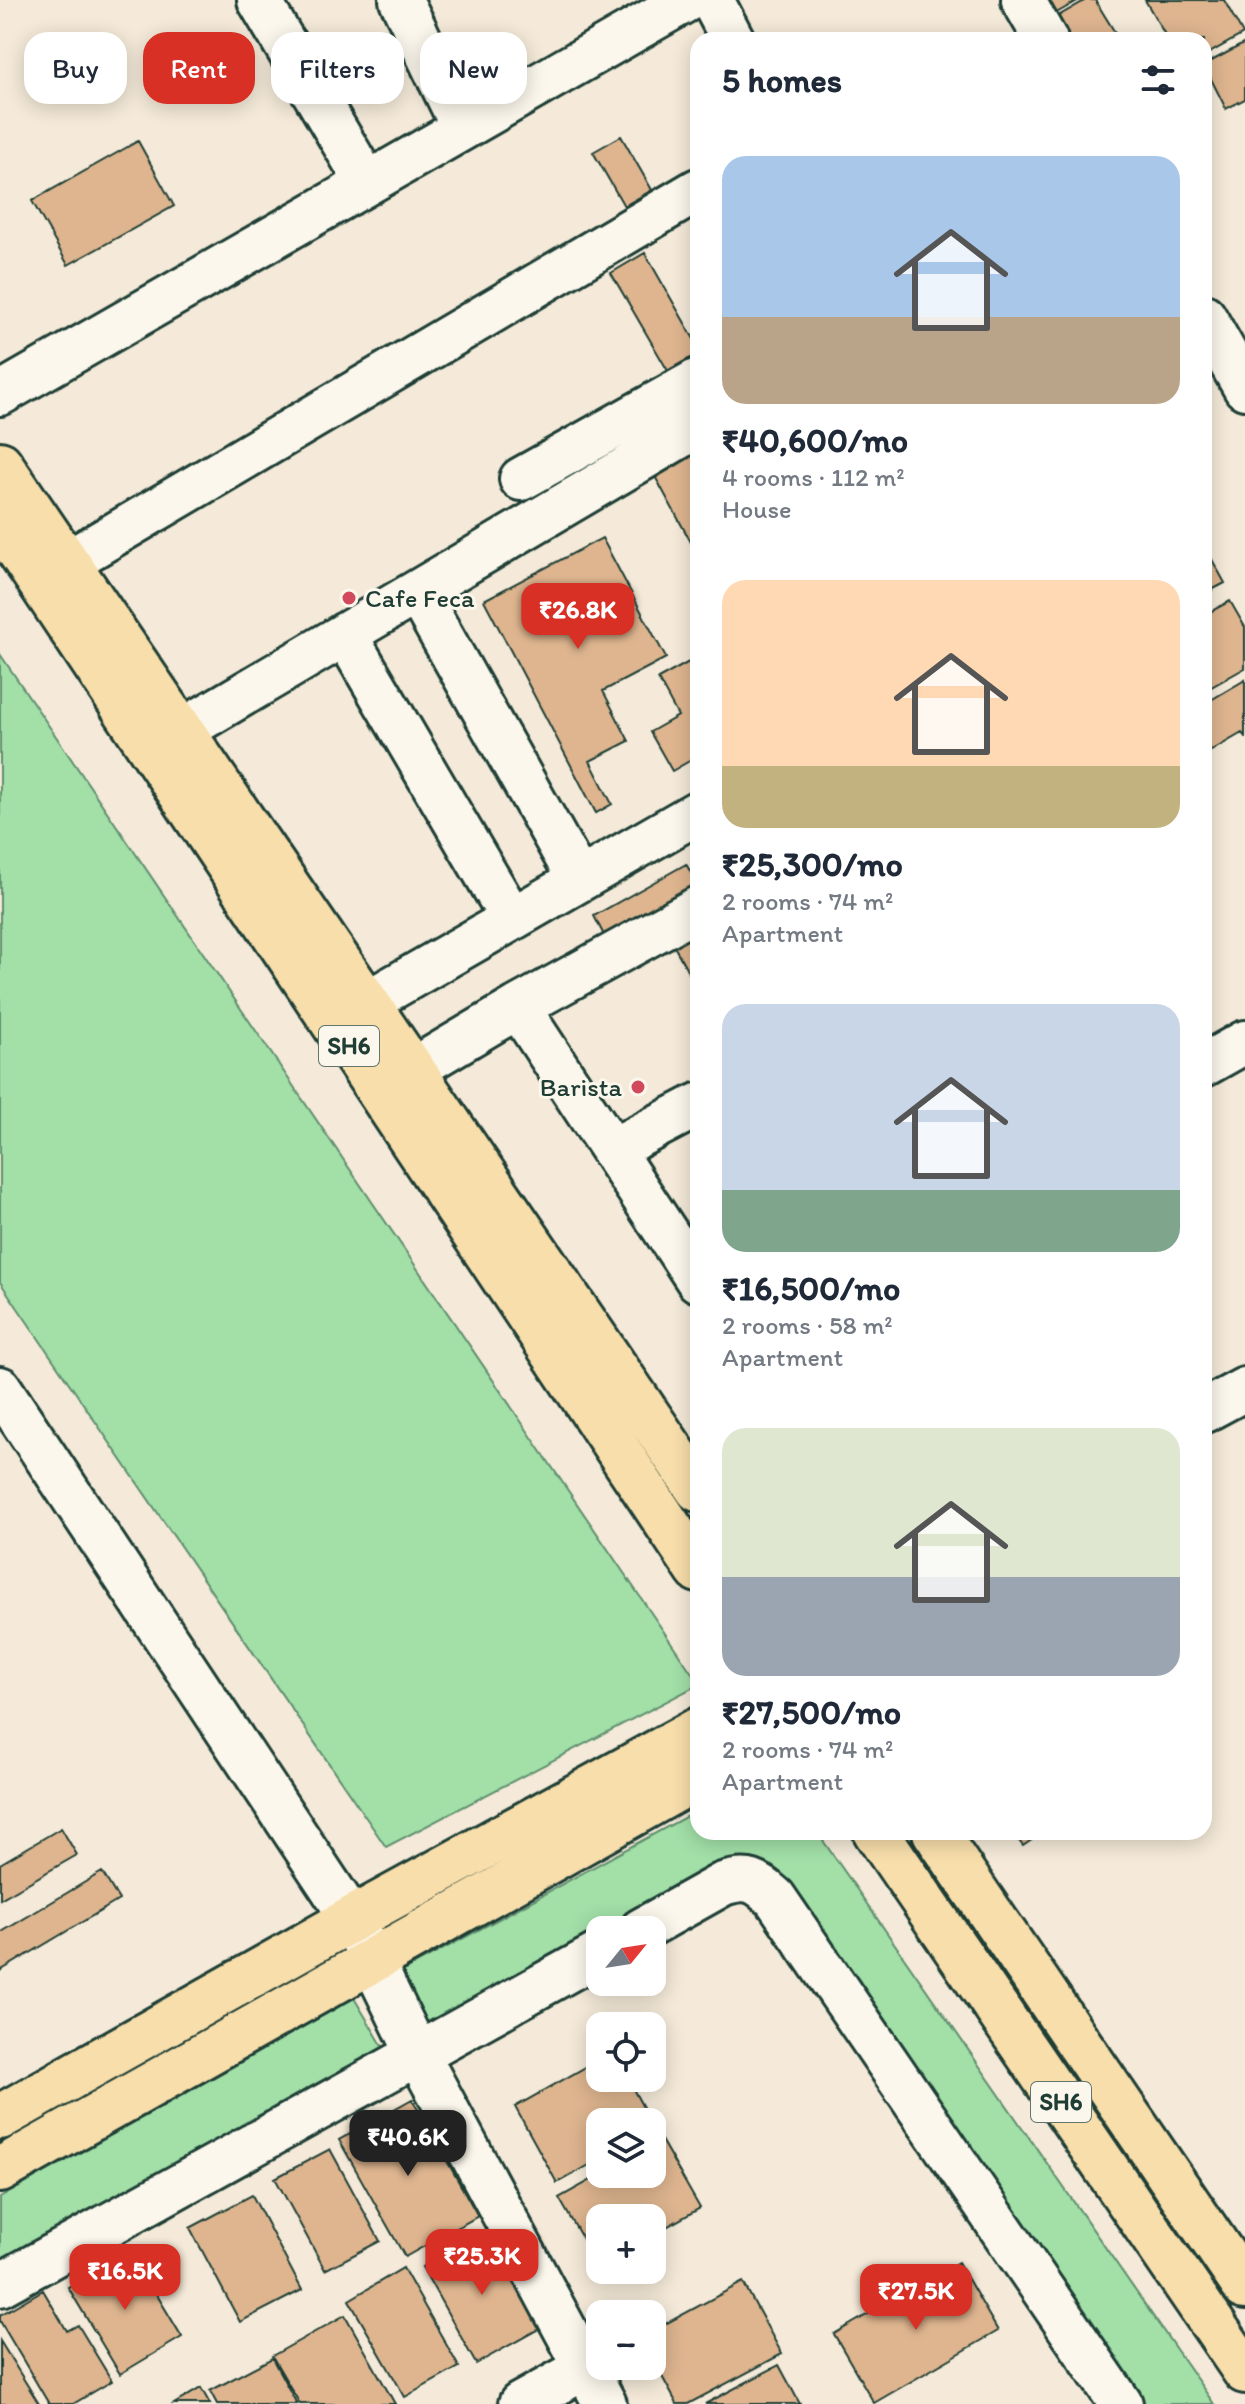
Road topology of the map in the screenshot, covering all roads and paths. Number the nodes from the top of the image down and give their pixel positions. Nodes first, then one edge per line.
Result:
1 (259, 0) edge
2 (401, 0) edge
3 (687, 0) edge
4 (712, 0) edge
5 (1023, 0) edge
6 (729, 32) edge
7 (1041, 32) edge
8 (463, 128) junction
9 (367, 183) junction
10 (690, 195) edge
11 (1212, 330) edge
12 (690, 384) edge
13 (1245, 388) edge
14 (0, 394) edge
15 (690, 431) edge
16 (0, 464) edge
17 (521, 479) dead end
18 (0, 522) edge
19 (66, 563) junction
20 (417, 592) junction
21 (345, 634) junction
22 (181, 731) junction
23 (690, 817) edge
24 (579, 880) junction
25 (690, 912) edge
26 (512, 919) junction
27 (366, 1003) junction
28 (518, 1007) junction
29 (1245, 1042) edge
30 (1212, 1061) edge
31 (412, 1070) junction
32 (690, 1109) edge
33 (612, 1150) junction
34 (690, 1269) edge
35 (0, 1388) edge
36 (1245, 1389) edge
37 (1212, 1407) edge
38 (690, 1477) edge
39 (690, 1558) edge
40 (690, 1734) edge
41 (690, 1782) edge
42 (881, 1840) edge
43 (940, 1840) edge
44 (666, 1916) edge
45 (352, 1919) junction
46 (586, 1961) edge
47 (371, 1962) junction
48 (418, 2055) junction
49 (0, 2117) edge
50 (0, 2170) edge
51 (0, 2285) edge
52 (1245, 2287) edge
53 (585, 2368) junction
54 (1245, 2371) edge
55 (520, 2404) edge
56 (605, 2404) edge
57 (1121, 2404) edge

1 - 9 street
2 - 8 street
3 - 8 street
4 - 6 street
5 - 7 street
8 - 9 street
9 - 14 street
10 - 19 street
11 - 13 street
12 - 17 street
15 - 20 street
16 - 19 main road, SH6
18 - 39 main road, SH6
19 - 22 main road, SH6
20 - 21 street
20 - 24 street
21 - 22 street
21 - 26 street
22 - 27 main road, SH6
23 - 24 street
24 - 26 street
25 - 28 street
26 - 27 street
27 - 31 main road, SH6
28 - 31 street
28 - 33 street
29 - 30 street
31 - 38 main road, SH6
32 - 33 street
33 - 34 street
35 - 45 street
36 - 37 street
40 - 45 main road
41 - 47 main road
42 - 54 main road, SH6
43 - 52 main road, SH6
44 - 57 street
45 - 47 street
45 - 49 main road
46 - 48 street
47 - 48 street
47 - 50 main road
48 - 51 street
48 - 53 street
53 - 55 street
53 - 56 street

